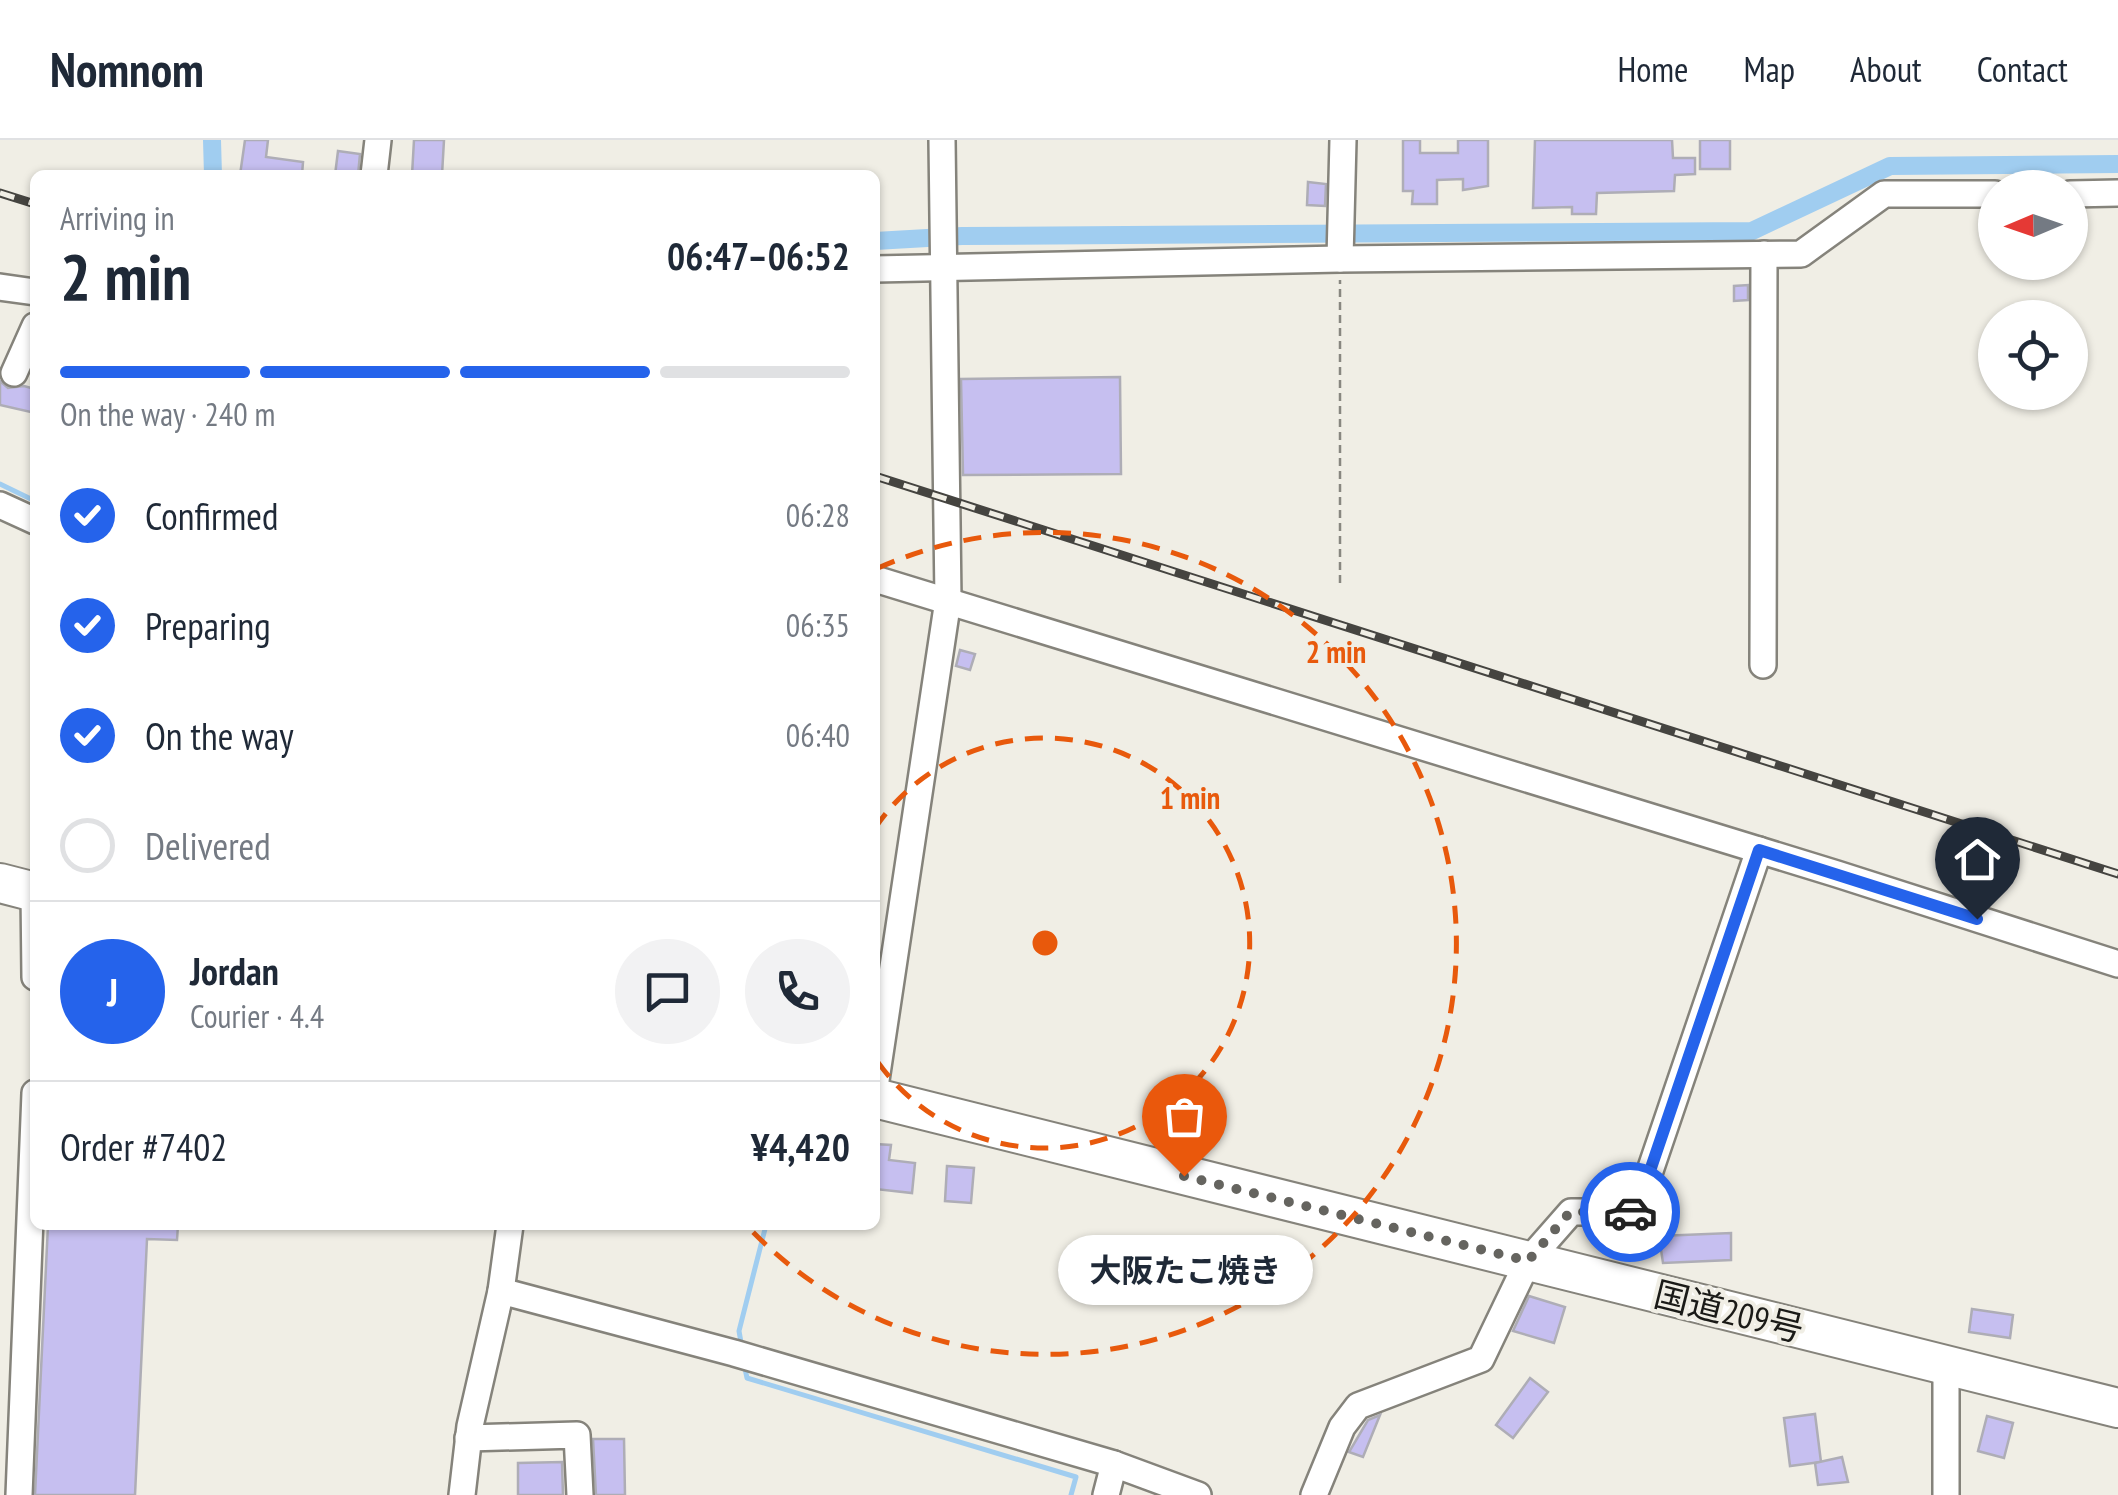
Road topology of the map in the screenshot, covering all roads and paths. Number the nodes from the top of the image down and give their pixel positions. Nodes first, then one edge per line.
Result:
1 (378, 140) edge
2 (942, 140) edge
3 (1344, 140) edge
4 (375, 170) edge
5 (1978, 194) edge
6 (2088, 194) edge
7 (2118, 194) edge
8 (1764, 254) junction
9 (1340, 259) junction
10 (943, 268) junction
11 (880, 269) edge
12 (0, 287) edge
13 (30, 291) edge
14 (30, 337) edge
15 (14, 373) dead end
16 (0, 504) edge
17 (30, 519) edge
18 (880, 580) edge
19 (1340, 583) dead end
20 (948, 600) junction
21 (1763, 665) dead end
22 (1759, 850) junction
23 (0, 883) edge
24 (30, 891) edge
25 (2118, 964) edge
26 (880, 1054) edge
27 (880, 1099) edge
28 (30, 1227) edge
29 (509, 1230) edge
30 (1528, 1261) junction
31 (500, 1290) junction
32 (1946, 1366) junction
33 (2118, 1408) edge
34 (468, 1438) junction
35 (1114, 1464) junction
36 (20, 1495) edge
37 (462, 1495) edge
38 (580, 1495) edge
39 (1106, 1495) edge
40 (1198, 1495) edge
41 (1314, 1495) edge
42 (1946, 1495) edge

1 - 4 street
2 - 10 street
3 - 9 street
5 - 8 street
6 - 7 street
8 - 9 street
8 - 21 street
9 - 10 street
9 - 19 path
10 - 11 street
10 - 20 street
12 - 13 street
14 - 15 street
16 - 17 street
18 - 20 street
20 - 22 street
20 - 26 street
22 - 25 street
22 - 30 street
23 - 24 highway
27 - 30 highway, 国道209号
28 - 36 street
29 - 31 street
30 - 32 highway, 国道209号
30 - 41 street
31 - 34 street
31 - 35 street
32 - 33 highway, 国道209号
32 - 42 street
34 - 37 street
34 - 38 street
35 - 39 street
35 - 40 street

